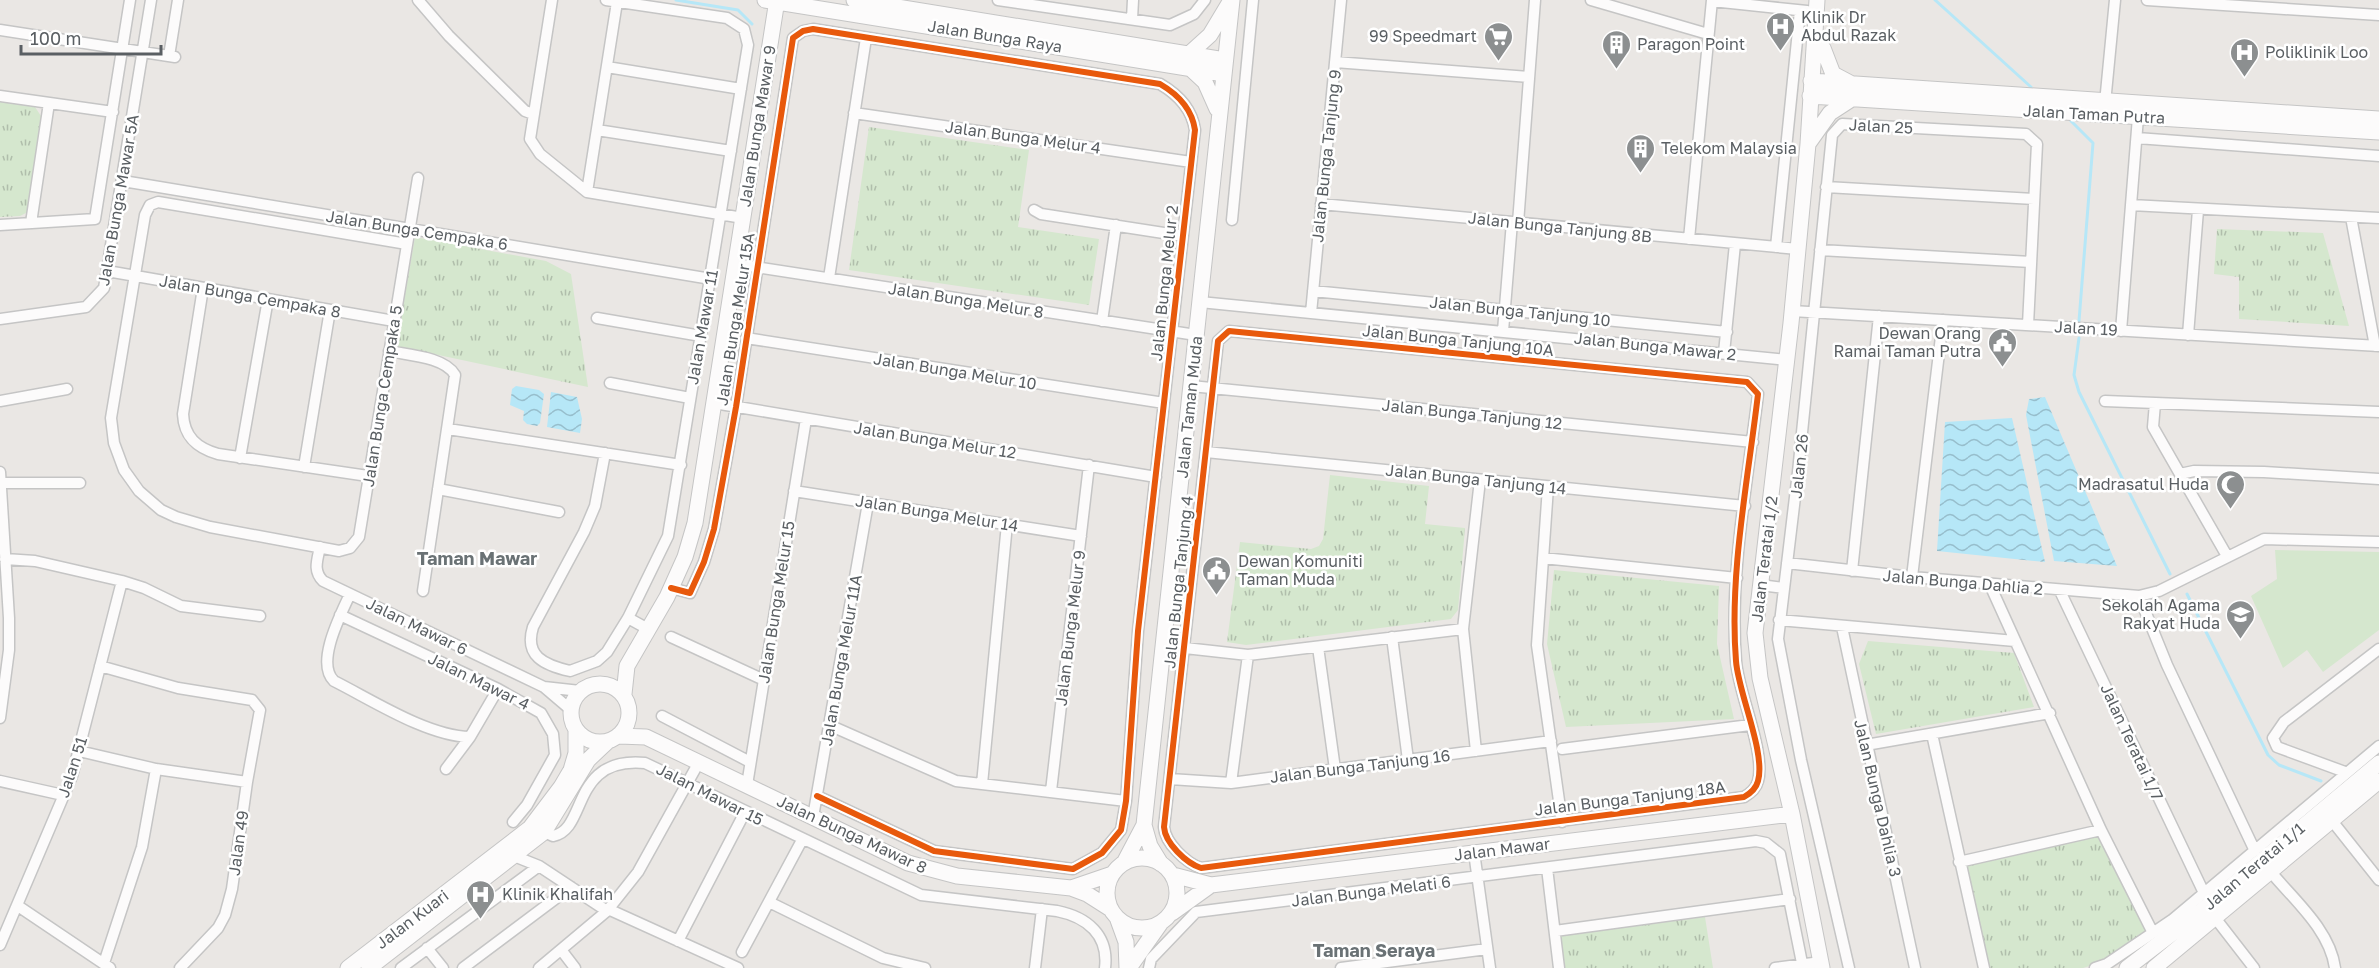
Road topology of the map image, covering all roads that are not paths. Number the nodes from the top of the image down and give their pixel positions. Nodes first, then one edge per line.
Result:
1 (130, 0) edge
2 (151, 0) edge
3 (178, 0) edge
4 (418, 0) edge
5 (552, 0) edge
6 (998, 0) edge
7 (1133, 0) edge
8 (1205, 0) edge
9 (1231, 0) edge
10 (1253, 0) edge
11 (1341, 0) edge
12 (1535, 0) edge
13 (1591, 0) edge
14 (1827, 0) edge
15 (2115, 0) edge
16 (2147, 0) edge
17 (612, 1) edge
18 (773, 1) edge
19 (1712, 1) edge
20 (1817, 6) edge
21 (853, 7) edge
22 (938, 7) edge
23 (1800, 11) junction
24 (2379, 15) edge
25 (1132, 19) junction
26 (0, 30) edge
27 (803, 31) joint
28 (1708, 34) junction
29 (849, 35) junction
30 (866, 38) junction
31 (1823, 48) junction
32 (123, 49) junction
33 (143, 52) junction
34 (1190, 61) junction
35 (1335, 63) junction
36 (1224, 67) junction
37 (607, 68) junction
38 (1529, 77) junction
39 (741, 89) junction
40 (1815, 89) junction
41 (1853, 93) junction
42 (0, 96) edge
43 (49, 103) junction
44 (2105, 103) junction
45 (113, 112) junction
46 (854, 112) junction
47 (533, 114) junction
48 (2138, 117) junction
49 (2379, 119) edge
50 (1219, 121) junction
51 (597, 130) junction
52 (2379, 132) edge
53 (2137, 138) junction
54 (1808, 144) junction
55 (731, 151) junction
56 (2379, 156) edge
57 (1191, 162) junction
58 (418, 178) dead end
59 (123, 181) junction
60 (1826, 187) junction
61 (587, 192) junction
62 (2034, 199) junction
63 (1321, 204) junction
64 (2131, 205) junction
65 (1034, 210) dead end
66 (2198, 210) junction
67 (721, 215) junction
68 (2351, 217) junction
69 (743, 218) junction
70 (2379, 218) edge
71 (1232, 220) dead end
72 (1515, 222) junction
73 (31, 223) junction
74 (0, 225) edge
75 (1116, 225) junction
76 (409, 228) junction
77 (1183, 236) junction
78 (1689, 239) junction
79 (407, 244) junction
80 (1735, 244) junction
81 (1776, 248) junction
82 (1798, 249) junction
83 (1820, 250) junction
84 (2031, 262) junction
85 (736, 264) junction
86 (757, 267) junction
87 (107, 271) junction
88 (135, 276) junction
89 (829, 278) junction
90 (711, 279) junction
91 (203, 288) junction
92 (1313, 291) junction
93 (268, 299) junction
94 (1200, 302) junction
95 (330, 310) junction
96 (1505, 310) junction
97 (1792, 310) junction
98 (1815, 312) junction
99 (1311, 313) junction
100 (1879, 316) junction
101 (597, 318) dead end
102 (0, 319) edge
103 (1943, 320) junction
104 (394, 321) junction
105 (1102, 321) junction
106 (2028, 325) junction
107 (1503, 331) junction
108 (2121, 331) junction
109 (1173, 332) junction
110 (1726, 332) junction
111 (1196, 335) junction
112 (2188, 335) junction
113 (701, 336) junction
114 (746, 338) junction
115 (2377, 346) edge
116 (389, 351) junction
117 (1724, 353) junction
118 (1788, 360) junction
119 (1747, 382) joint
120 (610, 383) dead end
121 (1191, 386) junction
122 (1212, 388) junction
123 (67, 389) dead end
124 (690, 398) junction
125 (0, 401) edge
126 (2105, 401) dead end
127 (714, 403) junction
128 (1164, 403) junction
129 (2155, 403) junction
130 (736, 407) junction
131 (2379, 412) edge
132 (806, 419) junction
133 (448, 429) junction
134 (1753, 442) junction
135 (1206, 452) junction
136 (605, 453) junction
137 (240, 458) junction
138 (681, 465) junction
139 (1089, 465) junction
140 (304, 467) junction
141 (2181, 474) junction
142 (368, 476) junction
143 (1156, 477) junction
144 (1, 478) edge
145 (2379, 479) edge
146 (1480, 480) junction
147 (80, 483) dead end
148 (1548, 487) junction
149 (438, 489) junction
150 (794, 491) junction
151 (868, 503) junction
152 (1745, 506) junction
153 (559, 512) dead end
154 (1007, 524) junction
155 (1081, 536) junction
156 (2379, 542) edge
157 (320, 547) junction
158 (2227, 556) junction
159 (1543, 558) junction
160 (5, 559) junction
161 (1787, 563) junction
162 (1852, 571) junction
163 (1737, 578) junction
164 (1912, 578) junction
165 (122, 581) junction
166 (1760, 585) junction
167 (1990, 585) junction
168 (670, 588) junction
169 (1784, 588) junction
170 (423, 591) dead end
171 (2060, 591) junction
172 (350, 594) junction
173 (2139, 596) junction
174 (340, 615) junction
175 (260, 616) dead end
176 (628, 618) junction
177 (1779, 620) junction
178 (1842, 627) junction
179 (648, 629) junction
180 (1463, 629) junction
181 (1736, 633) junction
182 (1755, 633) junction
183 (671, 637) dead end
184 (1392, 637) junction
185 (2014, 641) junction
186 (1318, 647) junction
187 (1185, 648) junction
188 (2379, 649) edge
189 (4, 651) edge
190 (1248, 655) junction
191 (100, 666) junction
192 (627, 666) junction
193 (764, 680) junction
194 (603, 683) junction
195 (544, 687) junction
196 (498, 689) junction
197 (580, 691) junction
198 (624, 694) junction
199 (571, 710) junction
200 (630, 710) junction
201 (2050, 713) junction
202 (662, 716) dead end
203 (0, 718) edge
204 (1750, 724) junction
205 (829, 725) junction
206 (576, 729) junction
207 (1932, 734) junction
208 (470, 737) junction
209 (646, 737) junction
210 (613, 739) junction
211 (1551, 741) junction
212 (1866, 745) junction
213 (2379, 746) edge
214 (1562, 749) dead end
215 (79, 751) junction
216 (1476, 751) junction
217 (1408, 760) junction
218 (699, 762) junction
219 (750, 762) junction
220 (2379, 763) edge
221 (156, 769) junction
222 (446, 769) dead end
223 (1335, 769) junction
224 (2345, 772) junction
225 (1170, 779) junction
226 (0, 781) edge
227 (247, 782) junction
228 (687, 782) junction
229 (2379, 782) edge
230 (1231, 783) junction
231 (982, 784) junction
232 (747, 785) junction
233 (1051, 791) junction
234 (63, 795) junction
235 (817, 796) junction
236 (1126, 801) junction
237 (745, 812) junction
238 (1792, 814) junction
239 (2328, 814) junction
240 (813, 817) junction
241 (1575, 820) junction
242 (1562, 822) junction
243 (1144, 825) junction
244 (2101, 830) junction
245 (536, 834) junction
246 (802, 840) junction
247 (1578, 840) junction
248 (2255, 851) junction
249 (1474, 852) junction
250 (514, 856) junction
251 (1959, 862) junction
252 (1161, 864) junction
253 (539, 866) junction
254 (1118, 868) junction
255 (1201, 868) joint
256 (1547, 868) junction
257 (2270, 871) junction
258 (1173, 875) junction
259 (1477, 877) junction
260 (2379, 880) edge
261 (1211, 885) junction
262 (572, 886) junction
263 (1071, 888) junction
264 (2204, 893) junction
265 (1790, 900) junction
266 (769, 902) junction
267 (18, 906) junction
268 (1041, 909) junction
269 (608, 910) junction
270 (1172, 913) junction
271 (1114, 914) junction
272 (2216, 919) junction
273 (1160, 924) junction
274 (1555, 931) junction
275 (2153, 933) junction
276 (678, 940) junction
277 (0, 945) edge
278 (427, 948) junction
279 (1487, 950) junction
280 (562, 951) junction
281 (742, 952) dead end
282 (881, 963) edge
283 (107, 965) edge
284 (1821, 965) edge
285 (1803, 966) edge
286 (180, 968) edge
287 (348, 968) edge
288 (369, 968) edge
289 (401, 968) edge
290 (443, 968) edge
291 (463, 968) edge
292 (538, 968) edge
293 (575, 968) edge
294 (738, 968) edge
295 (925, 968) edge
296 (1035, 968) edge
297 (1105, 968) edge
298 (1128, 968) edge
299 (1149, 968) edge
300 (1341, 968) edge
301 (1490, 968) edge
302 (1560, 968) edge
303 (1776, 968) edge
304 (1849, 968) edge
305 (1916, 968) edge
306 (1984, 968) edge
307 (2095, 968) edge
308 (2127, 968) edge
309 (2156, 968) edge
310 (2254, 968) edge
311 (2335, 968) edge

1 - 32 street
2 - 33 street, Jalan Bunga Mawar 5A
3 - 33 street
4 - 47 street
5 - 47 street
6 - 25 street
7 - 25 street
8 - 25 street
9 - 34 street
9 - 36 street, Jalan Taman Muda
10 - 71 street
11 - 35 street, Jalan Bunga Tanjung 9
12 - 38 street
13 - 28 street
14 - 31 street, Jalan Teratai 1/2
15 - 44 street
16 - 24 street
17 - 37 street
17 - 39 street, Jalan Mawar 11
18 - 21 street, Jalan Bunga Raya
18 - 69 street, Jalan Bunga Mawar 9
19 - 23 street
19 - 28 street
20 - 23 street
20 - 40 street, Jalan Teratai 1/2
21 - 22 street, Jalan Bunga Raya
21 - 29 street
21 - 34 street, Jalan Bunga Raya
22 - 34 street, Jalan Bunga Raya
23 - 81 street
26 - 32 street
27 - 29 street, Jalan Bunga Melur 2
27 - 86 street, Jalan Bunga Melur 15A
28 - 78 street
29 - 30 street, Jalan Bunga Melur 2
30 - 46 street
30 - 57 street, Jalan Bunga Melur 2
31 - 40 street, Jalan Teratai 1/2
31 - 41 street
32 - 33 street
32 - 45 street
33 - 59 street, Jalan Bunga Mawar 5A
34 - 36 street, Jalan Bunga Raya
34 - 50 street
35 - 38 street
35 - 63 street, Jalan Bunga Tanjung 9
36 - 50 street, Jalan Taman Muda
37 - 39 street
37 - 51 street
38 - 72 street
39 - 55 street, Jalan Mawar 11
40 - 41 street, Jalan Taman Putra
40 - 54 street, Jalan Teratai 1/2
41 - 44 street, Jalan Taman Putra
41 - 48 street, Jalan Taman Putra
41 - 54 street
42 - 43 street
43 - 45 street
43 - 73 street
44 - 49 street, Jalan Taman Putra
45 - 73 street
46 - 57 street, Jalan Bunga Melur 4
46 - 89 street
47 - 61 street
48 - 52 street, Jalan Taman Putra
48 - 53 street
50 - 94 street, Jalan Taman Muda
51 - 55 street
51 - 61 street
53 - 56 street
53 - 64 street
54 - 82 street, Jalan Teratai 1/2
55 - 67 street, Jalan Mawar 11
57 - 77 street, Jalan Bunga Melur 2
58 - 76 street, Jalan Bunga Cempaka 5
59 - 76 street, Jalan Bunga Cempaka 6
59 - 87 street, Jalan Bunga Mawar 5A
60 - 62 street
60 - 62 street, Jalan 25
60 - 83 street, Jalan 25
61 - 67 street
62 - 84 street
63 - 72 street, Jalan Bunga Tanjung 8B
63 - 92 street, Jalan Bunga Tanjung 9
64 - 66 street
64 - 108 street
65 - 75 street
66 - 68 street
66 - 112 street
67 - 69 street
67 - 90 street, Jalan Mawar 11
68 - 70 street
68 - 115 street
69 - 85 street, Jalan Bunga Mawar 9
72 - 78 street, Jalan Bunga Tanjung 8B
72 - 96 street
73 - 74 street
75 - 77 street
75 - 105 street
76 - 79 street, Jalan Bunga Cempaka 5
76 - 90 street, Jalan Bunga Cempaka 6
77 - 109 street, Jalan Bunga Melur 2
78 - 80 street, Jalan Bunga Tanjung 8B
79 - 88 street
79 - 104 street, Jalan Bunga Cempaka 5
80 - 81 street, Jalan Bunga Tanjung 8B
80 - 110 street
81 - 82 street, Jalan Bunga Tanjung 8B
82 - 97 street, Jalan Teratai 1/2
83 - 84 street
83 - 98 street, Jalan 25
84 - 106 street
85 - 86 street, Jalan Bunga Melur 8
85 - 127 street, Jalan Bunga Mawar 9
86 - 89 street, Jalan Bunga Melur 8
86 - 114 street, Jalan Bunga Melur 15A
87 - 88 street, Jalan Bunga Cempaka 8
87 - 102 street, Jalan Bunga Mawar 5A
88 - 91 street, Jalan Bunga Cempaka 8
88 - 157 street
89 - 105 street, Jalan Bunga Melur 8
90 - 113 street, Jalan Mawar 11
91 - 93 street, Jalan Bunga Cempaka 8
91 - 137 street
92 - 96 street, Jalan Bunga Tanjung 10
92 - 99 street, Jalan Bunga Tanjung 9
93 - 95 street, Jalan Bunga Cempaka 8
93 - 137 street
94 - 99 street, Jalan Bunga Mawar 2
94 - 111 street, Jalan Taman Muda
95 - 104 street, Jalan Bunga Cempaka 8
95 - 140 street
96 - 107 street
96 - 110 street, Jalan Bunga Tanjung 10
97 - 98 street, Jalan 19
97 - 118 street, Jalan Teratai 1/2
98 - 100 street, Jalan 19
98 - 161 street, Jalan 26
99 - 107 street, Jalan Bunga Mawar 2
100 - 103 street, Jalan 19
100 - 162 street
101 - 113 street
103 - 106 street, Jalan 19
103 - 164 street
104 - 116 street, Jalan Bunga Cempaka 5
105 - 109 street, Jalan Bunga Melur 8
106 - 108 street, Jalan 19
107 - 117 street, Jalan Bunga Mawar 2
108 - 112 street, Jalan 19
109 - 111 street, Jalan Bunga Melur 8
109 - 128 street, Jalan Bunga Melur 2
110 - 117 street
111 - 121 street, Jalan Taman Muda
112 - 115 street, Jalan 19
113 - 124 street, Jalan Mawar 11
114 - 128 street, Jalan Bunga Melur 10
114 - 130 street, Jalan Bunga Melur 15A
116 - 133 street
116 - 142 street, Jalan Bunga Cempaka 5
117 - 118 street, Jalan Bunga Mawar 2
118 - 166 street, Jalan Teratai 1/2
119 - 122 street, Jalan Bunga Tanjung 10A
119 - 134 street, Jalan Bunga Tanjung 18A
120 - 124 street
121 - 122 street, Jalan Bunga Tanjung 12
121 - 243 street, Jalan Taman Muda
122 - 134 street, Jalan Bunga Tanjung 12
122 - 135 street, Jalan Bunga Tanjung 4
123 - 125 street
124 - 138 street, Jalan Mawar 11
126 - 129 street
127 - 130 street, Jalan Bunga Melur 12
127 - 168 street, Jalan Bunga Mawar 9
128 - 143 street, Jalan Bunga Melur 2
129 - 131 street
129 - 141 street
130 - 132 street, Jalan Bunga Melur 12
130 - 168 street, Jalan Bunga Melur 15A
132 - 139 street, Jalan Bunga Melur 12
132 - 150 street, Jalan Bunga Melur 15
133 - 136 street
133 - 149 street
134 - 152 street, Jalan Bunga Tanjung 18A
135 - 146 street, Jalan Bunga Tanjung 14
135 - 187 street, Jalan Bunga Tanjung 4
136 - 138 street
136 - 176 street, Jalan Mawar 11
137 - 140 street
138 - 176 street, Jalan Mawar 11
139 - 143 street, Jalan Bunga Melur 12
139 - 155 street, Jalan Bunga Melur 9
140 - 142 street
141 - 145 street
141 - 158 street
142 - 157 street, Jalan Bunga Cempaka 5
143 - 236 street, Jalan Bunga Melur 2
144 - 147 street
144 - 160 street
146 - 148 street, Jalan Bunga Tanjung 14
146 - 180 street
148 - 152 street, Jalan Bunga Tanjung 14
148 - 159 street
149 - 153 street
149 - 170 street
150 - 151 street, Jalan Bunga Melur 14
150 - 193 street, Jalan Bunga Melur 15
151 - 154 street, Jalan Bunga Melur 14
151 - 205 street, Jalan Bunga Melur 11A
152 - 163 street, Jalan Bunga Tanjung 18A
154 - 155 street, Jalan Bunga Melur 14
154 - 231 street
155 - 233 street, Jalan Bunga Melur 9
156 - 158 street
157 - 172 street, Jalan Mawar 6
158 - 173 street
159 - 163 street
159 - 211 street
160 - 165 street
160 - 189 street
161 - 162 street, Jalan Bunga Dahlia 2
161 - 169 street, Jalan 26
162 - 164 street, Jalan Bunga Dahlia 2
163 - 181 street, Jalan Bunga Tanjung 18A
164 - 167 street, Jalan Bunga Dahlia 2
165 - 175 street
165 - 191 street, Jalan 51
166 - 169 street
166 - 182 street, Jalan Teratai 1/2
167 - 171 street, Jalan Bunga Dahlia 2
167 - 185 street
168 - 179 street, Jalan Bunga Mawar 9
169 - 177 street, Jalan 26
171 - 173 street, Jalan Bunga Dahlia 2
171 - 264 street, Jalan Teratai 1/7
172 - 174 street
172 - 195 street, Jalan Mawar 6
173 - 248 street
174 - 196 street, Jalan Mawar 4
174 - 208 street
176 - 179 street
177 - 178 street
177 - 304 street, Jalan Teratai 1/2
178 - 185 street
178 - 212 street, Jalan Bunga Dahlia 3
179 - 192 street, Jalan Bunga Mawar 9
180 - 184 street
180 - 216 street
181 - 182 street
181 - 204 street, Jalan Bunga Tanjung 18A
182 - 238 street, Jalan Teratai 1/2
183 - 193 street
184 - 186 street
184 - 217 street
185 - 201 street
186 - 190 street
186 - 223 street
187 - 190 street
187 - 225 street, Jalan Bunga Tanjung 4
188 - 224 street
189 - 203 street
190 - 230 street
191 - 215 street, Jalan 51
191 - 227 street, Jalan 49
192 - 194 street, Jalan Bunga Mawar 9
192 - 198 street, Jalan Bunga Mawar 9
193 - 219 street, Jalan Bunga Melur 15
194 - 197 street
194 - 198 street
195 - 197 street, Jalan Mawar 6
195 - 199 street, Jalan Mawar 6
196 - 208 street
196 - 245 street, Jalan Mawar 4
197 - 199 street
198 - 200 street
199 - 206 street
200 - 209 street
200 - 210 street
201 - 207 street
201 - 244 street
202 - 219 street
204 - 214 street
204 - 241 street, Jalan Bunga Tanjung 18A
205 - 231 street
205 - 235 street, Jalan Bunga Melur 11A
206 - 210 street
206 - 245 street, Jalan Kuari
207 - 212 street
207 - 251 street
208 - 222 street
209 - 210 street, Jalan Bunga Mawar 8
209 - 218 street, Jalan Bunga Mawar 8
210 - 245 street, Jalan Kuari
211 - 216 street, Jalan Bunga Tanjung 16
211 - 242 street
212 - 305 street, Jalan Bunga Dahlia 3
213 - 224 street
215 - 221 street
215 - 234 street, Jalan 51
216 - 217 street, Jalan Bunga Tanjung 16
217 - 223 street, Jalan Bunga Tanjung 16
218 - 228 street
218 - 232 street, Jalan Bunga Mawar 8
219 - 232 street, Jalan Bunga Melur 15
220 - 239 street, Jalan Teratai 1/1
221 - 227 street
221 - 283 street
223 - 230 street, Jalan Bunga Tanjung 16
224 - 248 street
225 - 230 street, Jalan Bunga Tanjung 16
225 - 255 street, Jalan Bunga Tanjung 4
226 - 234 street
227 - 286 street, Jalan 49
228 - 237 street, Jalan Mawar 15
228 - 245 street, Jalan Mawar 15
228 - 269 street
229 - 239 street, Jalan Teratai 1/1
231 - 233 street
232 - 240 street, Jalan Bunga Mawar 8
233 - 236 street
234 - 267 street, Jalan 51
235 - 236 street, Jalan Bunga Melur 2
235 - 240 street, Jalan Bunga Melur 11A
237 - 246 street, Jalan Mawar 15
237 - 276 street
238 - 247 street, Jalan Mawar
238 - 284 street, Jalan Teratai 1/2
239 - 257 street, Jalan Teratai 1/1
239 - 260 street
239 - 308 street, Jalan Teratai 1/1
240 - 263 street, Jalan Bunga Mawar 8
241 - 242 street, Jalan Bunga Tanjung 18A
241 - 247 street
242 - 255 street, Jalan Bunga Tanjung 18A
243 - 252 street, Jalan Taman Muda
243 - 254 street, Jalan Taman Muda
244 - 251 street
244 - 275 street
245 - 250 street, Jalan Kuari
245 - 253 street
245 - 287 street, Jalan Kuari
246 - 266 street
246 - 268 street, Jalan Mawar 15
247 - 249 street, Jalan Mawar
248 - 264 street
249 - 259 street
249 - 261 street, Jalan Mawar
250 - 253 street
250 - 288 street, Jalan Kuari
251 - 306 street
252 - 254 street
252 - 258 street
253 - 262 street
253 - 278 street
254 - 263 street, Jalan Bunga Mawar 8
254 - 271 street
256 - 259 street, Jalan Bunga Melati 6
256 - 265 street, Jalan Bunga Melati 6
256 - 274 street
257 - 272 street, Jalan Teratai 1/1
257 - 311 street
258 - 261 street, Jalan Mawar
258 - 270 street
259 - 279 street
259 - 299 street, Jalan Bunga Melati 6
261 - 270 street, Jalan Mawar
262 - 269 street
262 - 291 street
263 - 271 street, Jalan Bunga Mawar 8
264 - 275 street
265 - 274 street
265 - 285 street
266 - 281 street
266 - 282 street
267 - 277 street, Jalan 51
267 - 283 street
268 - 296 street
268 - 297 street, Jalan Mawar 15
269 - 276 street
269 - 280 street
270 - 273 street
271 - 273 street
271 - 298 street
272 - 309 street, Jalan Teratai 1/1
272 - 310 street
273 - 298 street
274 - 302 street
275 - 307 street
276 - 294 street
278 - 289 street
278 - 290 street
279 - 300 street
279 - 301 street
280 - 292 street
280 - 293 street
282 - 295 street
284 - 285 street
285 - 303 street

